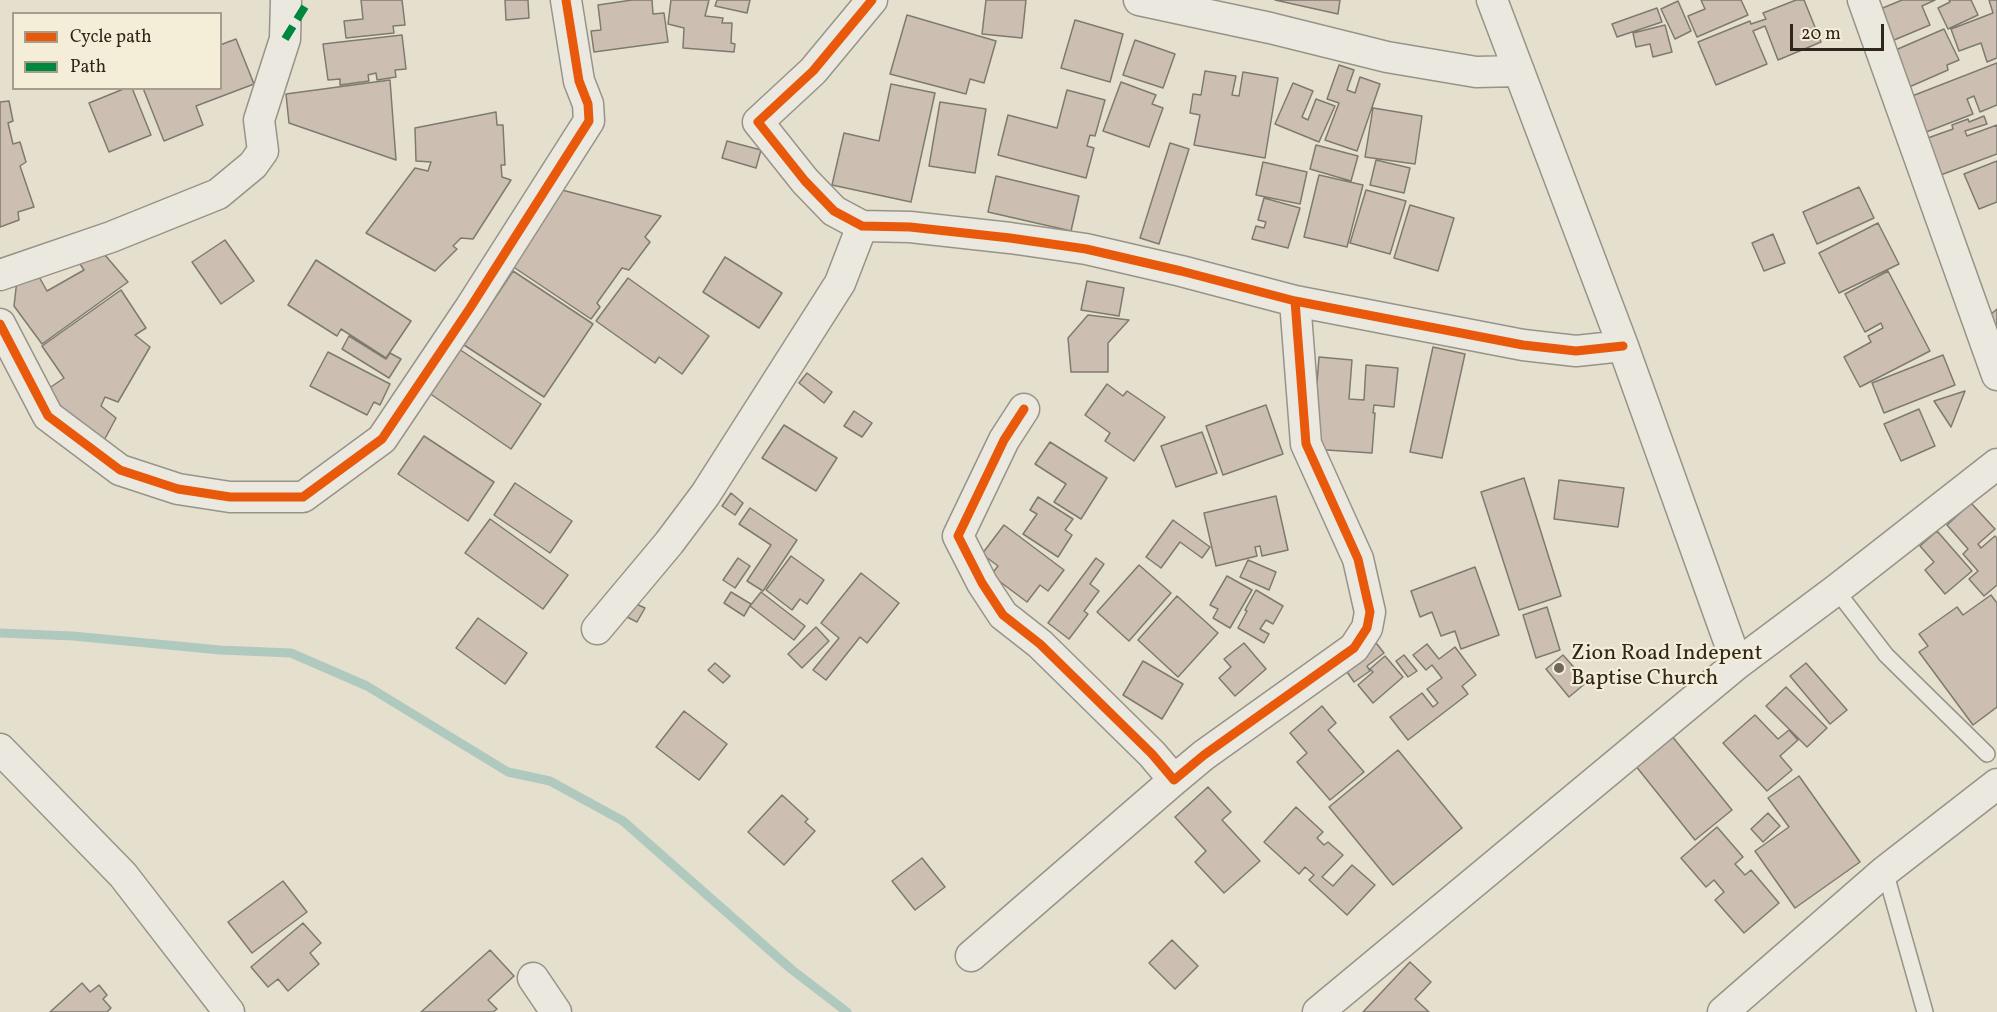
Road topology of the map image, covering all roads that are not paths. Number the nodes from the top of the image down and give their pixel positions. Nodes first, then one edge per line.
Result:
1 (286, 0) edge
2 (566, 0) edge
3 (872, 0) edge
4 (1139, 0) edge
5 (1492, 0) edge
6 (1863, 0) edge
7 (1519, 71) junction
8 (862, 226) junction
9 (0, 274) edge
10 (1295, 301) junction
11 (0, 324) edge
12 (1623, 346) junction
13 (1997, 375) edge
14 (1024, 409) dead end
15 (1997, 464) edge
16 (1836, 590) junction
17 (597, 629) dead end
18 (1737, 664) junction
19 (0, 749) edge
20 (1987, 754) dead end
21 (1174, 780) junction
22 (1997, 784) edge
23 (1885, 871) junction
24 (971, 956) dead end
25 (533, 978) dead end
26 (229, 1012) edge
27 (556, 1012) edge
28 (1318, 1012) edge
29 (1723, 1012) edge
30 (1925, 1012) edge

1 - 9 street
2 - 11 street
3 - 8 street
4 - 7 street
5 - 7 street
6 - 13 street
7 - 12 street
8 - 10 street
8 - 17 street
10 - 12 street
10 - 21 street
12 - 18 street
14 - 21 street
15 - 16 street
16 - 18 street
16 - 20 lane
18 - 28 street
19 - 26 street
21 - 24 street
22 - 23 street
23 - 29 street
23 - 30 lane
25 - 27 street

